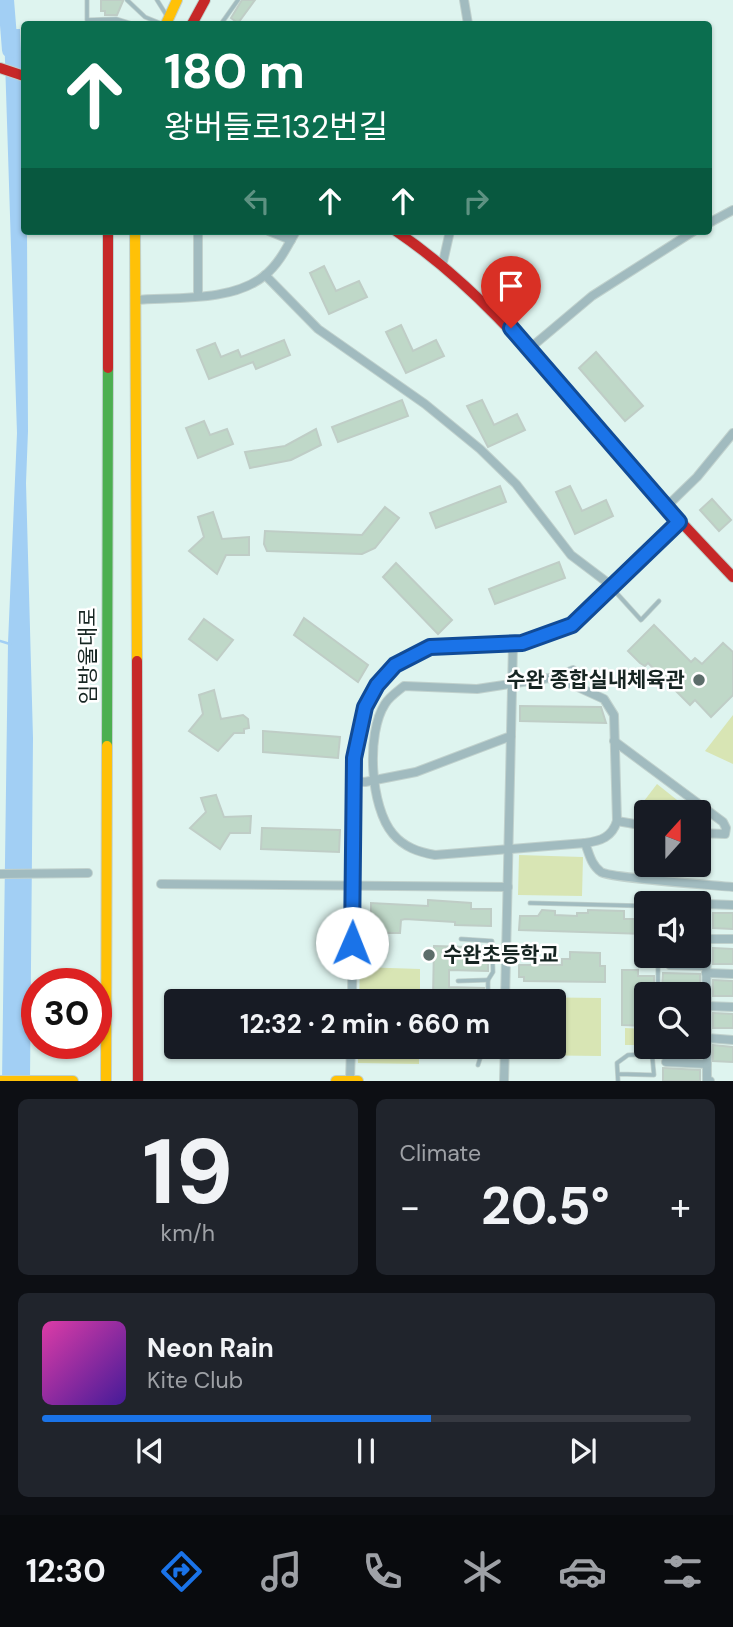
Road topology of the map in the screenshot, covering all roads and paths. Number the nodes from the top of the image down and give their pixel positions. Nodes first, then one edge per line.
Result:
1 (87, 0) edge
2 (127, 0) edge
3 (157, 0) edge
4 (177, 0) edge
5 (205, 0) edge
6 (238, 0) edge
7 (464, 0) edge
8 (122, 21) edge
9 (159, 21) edge
10 (165, 21) edge
11 (167, 21) edge
12 (194, 21) edge
13 (223, 21) edge
14 (468, 21) edge
15 (0, 68) edge
16 (21, 75) edge
17 (733, 210) edge
18 (712, 221) edge
19 (108, 235) edge
20 (135, 235) edge
21 (198, 235) edge
22 (279, 235) edge
23 (294, 235) edge
24 (402, 235) edge
25 (449, 235) edge
26 (688, 235) edge
27 (291, 240) junction
28 (443, 262) junction
29 (265, 275) junction
30 (198, 295) junction
31 (136, 300) junction
32 (529, 349) junction
33 (733, 433) edge
34 (665, 508) junction
35 (679, 522) junction
36 (733, 577) edge
37 (612, 586) junction
38 (659, 601) dead end
39 (513, 644) junction
40 (573, 670) dead end
41 (556, 677) junction
42 (513, 683) junction
43 (511, 736) junction
44 (614, 741) junction
45 (354, 781) junction
46 (374, 781) junction
47 (694, 800) edge
48 (711, 812) edge
49 (617, 821) junction
50 (634, 824) edge
51 (711, 833) edge
52 (585, 843) junction
53 (509, 847) junction
54 (88, 873) dead end
55 (0, 874) edge
56 (161, 884) dead end
57 (353, 887) junction
58 (508, 887) junction
59 (733, 887) edge
60 (530, 903) dead end
61 (711, 904) edge
62 (733, 905) edge
63 (634, 906) edge
64 (711, 936) edge
65 (461, 939) dead end
66 (733, 939) edge
67 (692, 968) edge
68 (706, 970) junction
69 (733, 974) edge
70 (488, 980) junction
71 (458, 981) dead end
72 (705, 982) edge
73 (352, 989) edge
74 (488, 989) edge
75 (505, 989) edge
76 (711, 1003) edge
77 (733, 1007) edge
78 (711, 1035) edge
79 (733, 1040) edge
80 (634, 1055) edge
81 (351, 1059) edge
82 (480, 1059) edge
83 (505, 1059) edge
84 (652, 1059) edge
85 (707, 1059) edge
86 (666, 1062) dead end
87 (707, 1064) junction
88 (478, 1065) dead end
89 (618, 1074) junction
90 (0, 1081) edge
91 (71, 1081) edge
92 (106, 1081) edge
93 (138, 1081) edge
94 (336, 1081) edge
95 (351, 1081) edge
96 (358, 1081) edge
97 (504, 1081) edge
98 (618, 1081) edge
99 (710, 1081) edge

1 - 8 lane
2 - 9 lane
3 - 10 lane
4 - 11 main road
5 - 12 main road
6 - 13 lane
7 - 14 street
15 - 16 main road
17 - 18 street
19 - 92 main road, 임방울대로
20 - 31 main road
21 - 30 street
22 - 27 street
23 - 27 street
24 - 28 main road
25 - 28 street
26 - 32 street
27 - 29 street
28 - 32 main road
29 - 30 street
29 - 37 street
30 - 31 street
31 - 93 main road
32 - 34 main road
33 - 34 street
34 - 35 main road
35 - 36 main road
35 - 37 street
37 - 38 lane
37 - 39 street
39 - 42 street
39 - 45 street
40 - 41 street
41 - 42 street
41 - 44 street
42 - 43 street
42 - 46 street
43 - 46 street
43 - 53 street
44 - 47 street
44 - 49 street
45 - 46 street
45 - 57 street
46 - 53 street
48 - 51 street
49 - 50 street
49 - 52 street
52 - 53 street
52 - 59 street
53 - 58 street
54 - 55 street
56 - 57 street
57 - 58 street
57 - 73 street
58 - 75 street
60 - 63 lane
61 - 62 street
64 - 66 street
65 - 70 lane
67 - 68 street
68 - 69 street
68 - 72 street
70 - 71 lane
70 - 74 lane
76 - 77 street
78 - 79 street
80 - 89 lane
81 - 95 street
82 - 88 lane
83 - 97 street
84 - 89 lane
85 - 87 street
86 - 87 street
87 - 99 street
89 - 98 lane
90 - 91 main road
94 - 95 main road
95 - 96 main road

